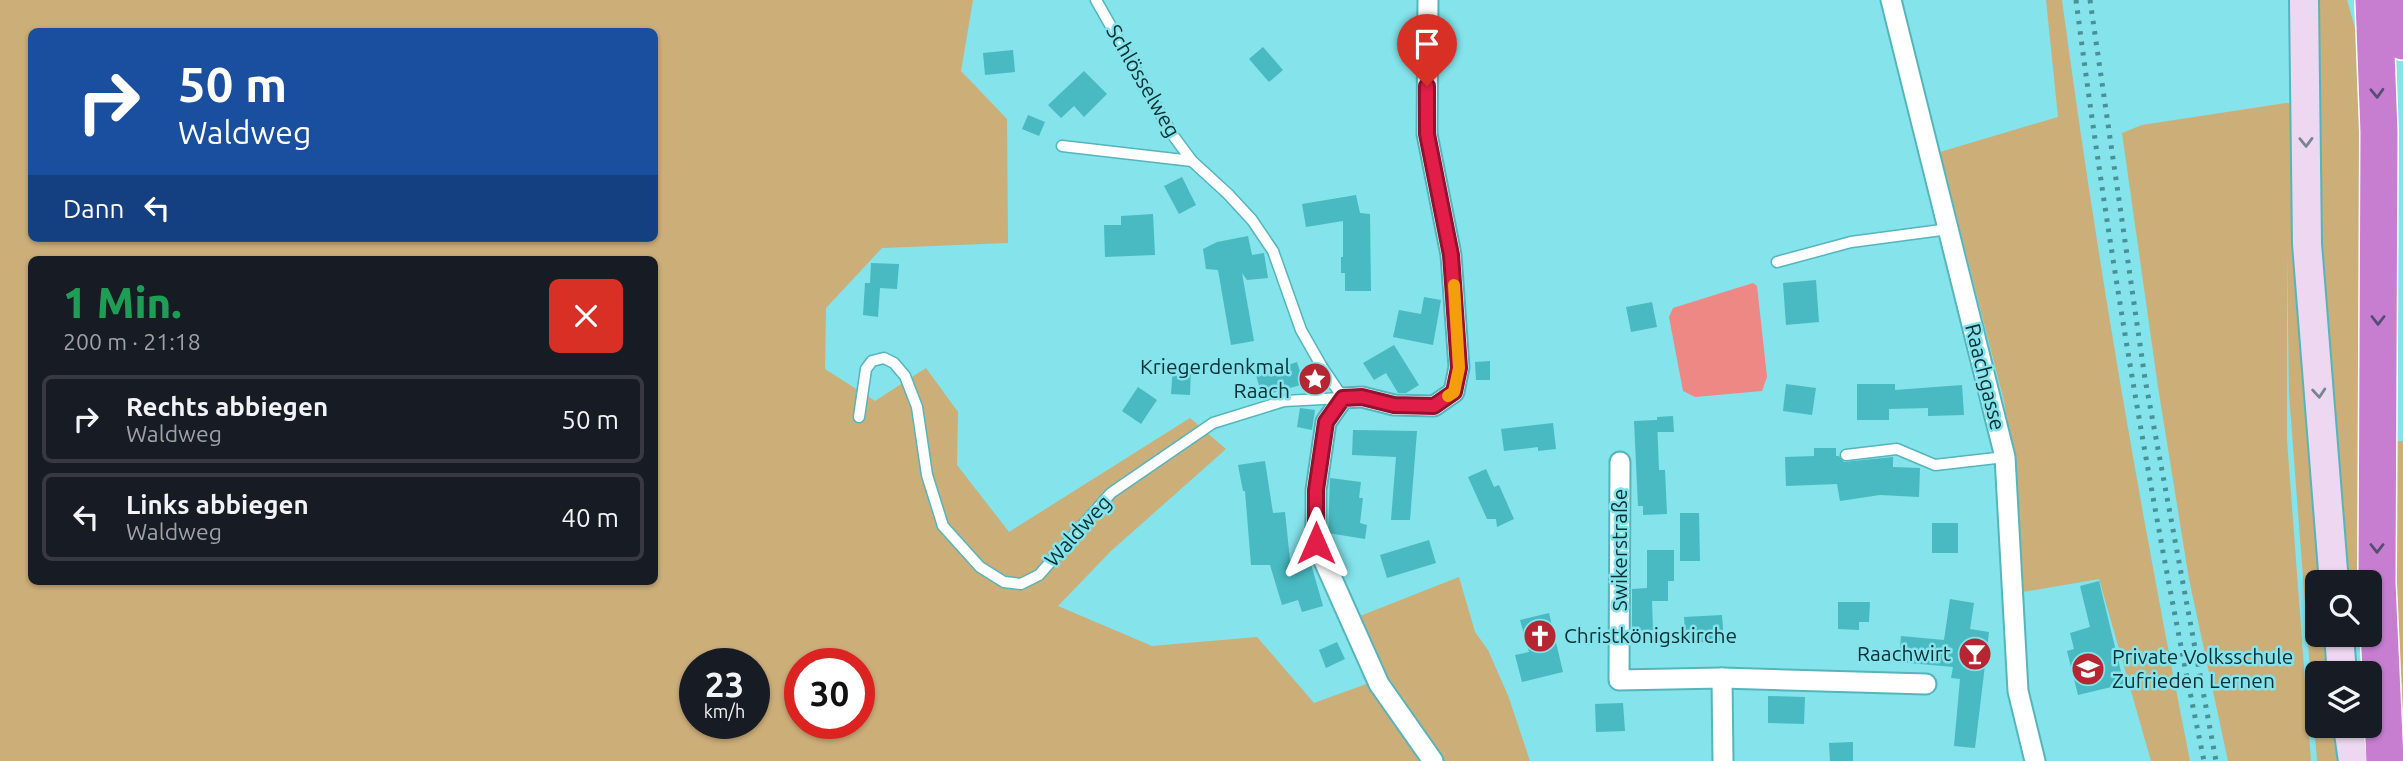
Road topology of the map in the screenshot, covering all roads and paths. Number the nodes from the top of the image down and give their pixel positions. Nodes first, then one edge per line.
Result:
1 (1096, 0) edge
2 (1428, 0) edge
3 (1891, 0) edge
4 (2304, 0) edge
5 (2399, 0) edge
6 (2379, 22) edge
7 (1062, 146) dead end
8 (1192, 162) junction
9 (1949, 229) junction
10 (1777, 262) dead end
11 (1343, 398) junction
12 (859, 416) dead end
13 (1846, 455) dead end
14 (2005, 457) junction
15 (1620, 462) dead end
16 (2333, 570) edge
17 (1722, 678) junction
18 (1926, 684) dead end
19 (2350, 738) edge
20 (1433, 761) edge
21 (1723, 761) edge
22 (2035, 761) edge
23 (2353, 761) edge
24 (2385, 761) edge

1 - 8 lane, Schlösselweg
2 - 11 street, Waldweg
3 - 9 street, Raachgasse
4 -> 16 main road
5 - 6 highway
6 -> 24 highway
7 - 8 lane, Schlösselweg
8 - 11 lane, Schlösselweg
9 - 10 lane
9 - 14 street, Raachgasse
11 - 12 lane, Waldweg
11 - 20 street
13 - 14 lane
14 - 22 street, Raachgasse
15 - 17 street, Swikerstraße
17 - 18 street
17 - 21 street
19 - 23 main road

